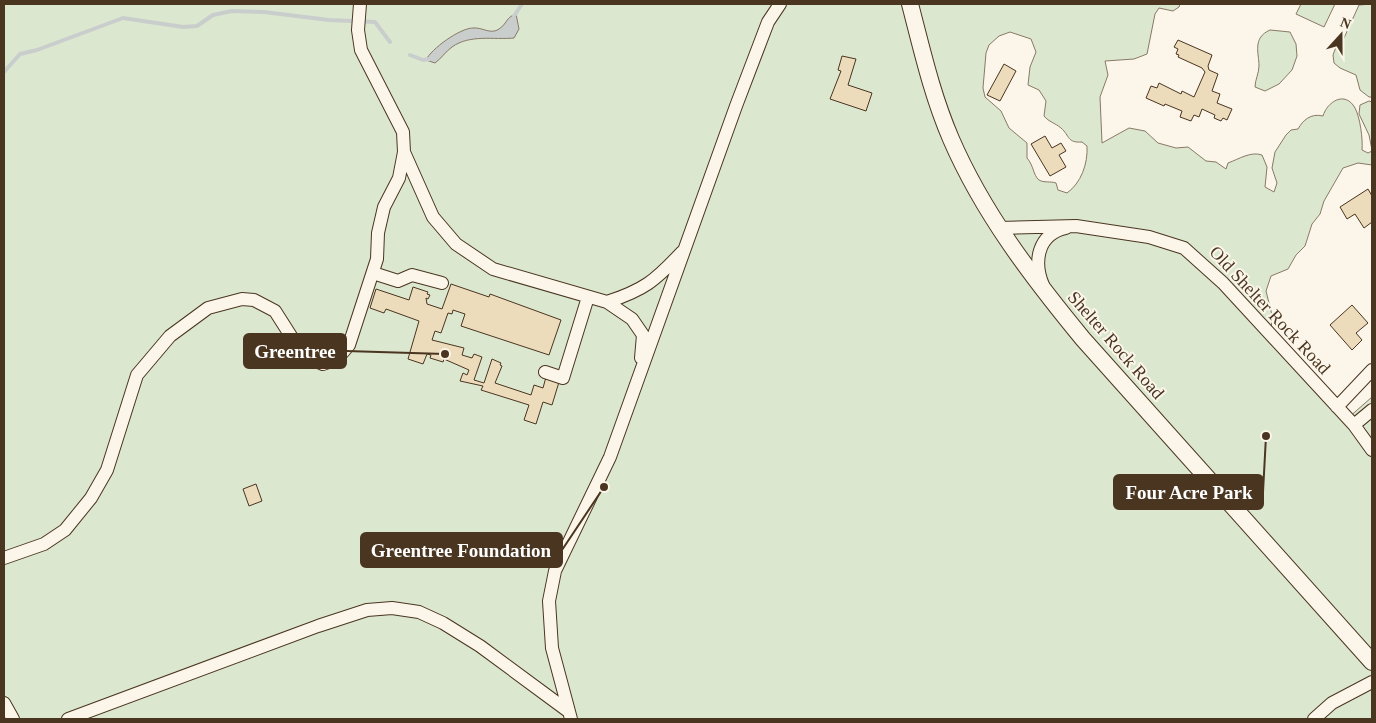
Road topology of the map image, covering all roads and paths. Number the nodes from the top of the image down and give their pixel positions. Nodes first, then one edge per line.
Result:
1 (780, 4) edge
2 (910, 4) edge
3 (360, 9) edge
4 (404, 152) junction
5 (1076, 226) junction
6 (999, 228) junction
7 (686, 248) junction
8 (373, 273) junction
9 (442, 283) dead end
10 (1048, 296) junction
11 (588, 297) junction
12 (607, 302) junction
13 (1372, 370) edge
14 (545, 372) dead end
15 (640, 375) junction
16 (1337, 407) junction
17 (1372, 410) edge
18 (1354, 425) junction
19 (1372, 450) edge
20 (4, 558) edge
21 (1372, 662) edge
22 (1372, 682) edge
23 (4, 702) edge
24 (569, 715) edge
25 (13, 719) edge
26 (68, 719) edge
27 (1314, 719) edge

1 - 7 street
2 - 6 main road, Shelter Rock Road
3 - 4 street
4 - 8 street
4 - 11 street
5 - 6 street, Old Shelter Rock Road
5 - 10 street
5 - 16 street, Old Shelter Rock Road
6 - 10 main road, Shelter Rock Road
7 - 12 street
7 - 15 street
8 - 9 street
8 - 20 street
10 - 21 main road, Shelter Rock Road
11 - 12 street
11 - 14 street
12 - 15 street
13 - 16 street
15 - 24 street
16 - 18 street, Old Shelter Rock Road
17 - 18 street
18 - 19 street, Old Shelter Rock Road
22 - 27 street
23 - 25 street
24 - 26 street

